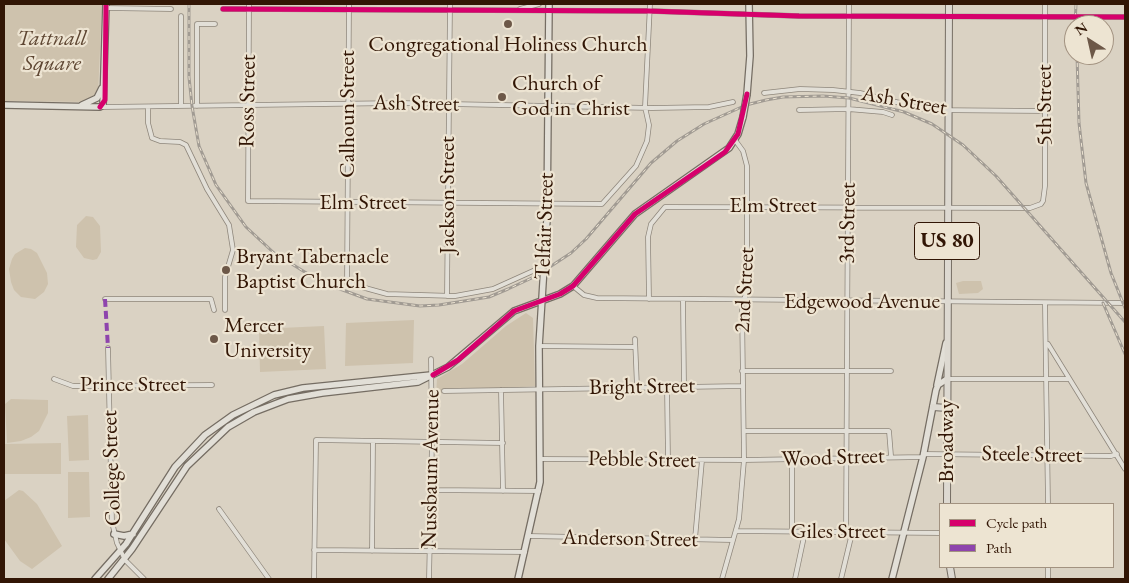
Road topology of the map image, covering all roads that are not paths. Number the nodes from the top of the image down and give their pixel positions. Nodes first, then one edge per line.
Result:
1 (249, 4) edge
2 (297, 4) edge
3 (349, 4) edge
4 (450, 4) edge
5 (539, 4) edge
6 (549, 4) edge
7 (650, 4) edge
8 (749, 4) edge
9 (849, 4) edge
10 (949, 4) edge
11 (1045, 4) edge
12 (106, 6) edge
13 (170, 9) dead end
14 (223, 9) dead end
15 (249, 9) junction
16 (297, 9) junction
17 (349, 10) junction
18 (450, 10) junction
19 (512, 10) junction
20 (650, 11) junction
21 (549, 12) junction
22 (749, 13) junction
23 (949, 14) junction
24 (181, 16) dead end
25 (849, 16) junction
26 (1045, 16) junction
27 (1125, 17) edge
28 (215, 24) dead end
29 (105, 76) junction
30 (849, 92) junction
31 (764, 93) dead end
32 (733, 102) dead end
33 (248, 104) junction
34 (348, 104) junction
35 (449, 104) junction
36 (4, 105) edge
37 (78, 106) junction
38 (100, 106) junction
39 (181, 106) junction
40 (197, 106) junction
41 (148, 107) junction
42 (548, 107) junction
43 (646, 107) junction
44 (848, 109) junction
45 (799, 110) dead end
46 (947, 110) junction
47 (1045, 111) junction
48 (892, 115) dead end
49 (735, 140) junction
50 (246, 199) joint
51 (348, 202) junction
52 (448, 203) junction
53 (547, 204) junction
54 (1041, 204) joint
55 (748, 206) junction
56 (848, 207) junction
57 (947, 208) junction
58 (544, 266) junction
59 (573, 286) junction
60 (447, 296) junction
61 (649, 299) junction
62 (105, 300) dead end
63 (542, 300) junction
64 (683, 300) junction
65 (743, 300) junction
66 (846, 302) junction
67 (947, 302) junction
68 (1125, 303) edge
69 (1045, 304) junction
70 (214, 310) dead end
71 (225, 310) dead end
72 (635, 339) dead end
73 (946, 342) junction
74 (1047, 342) junction
75 (539, 346) junction
76 (635, 347) junction
77 (108, 348) dead end
78 (431, 359) dead end
79 (742, 371) junction
80 (845, 371) junction
81 (891, 371) dead end
82 (433, 375) junction
83 (1047, 378) junction
84 (1069, 378) junction
85 (54, 379) dead end
86 (946, 379) junction
87 (212, 385) dead end
88 (110, 386) junction
89 (684, 386) junction
90 (743, 386) junction
91 (637, 387) junction
92 (667, 387) junction
93 (540, 389) junction
94 (501, 390) junction
95 (936, 390) junction
96 (444, 392) dead end
97 (933, 407) junction
98 (947, 408) junction
99 (744, 431) junction
100 (846, 431) junction
101 (373, 441) junction
102 (432, 441) junction
103 (502, 442) junction
104 (947, 454) junction
105 (1048, 454) junction
106 (1116, 454) junction
107 (891, 456) junction
108 (923, 456) junction
109 (541, 459) junction
110 (845, 459) junction
111 (668, 460) junction
112 (702, 460) junction
113 (744, 460) junction
114 (792, 460) junction
115 (1125, 470) edge
116 (431, 490) junction
117 (502, 491) junction
118 (539, 491) junction
119 (947, 503) edge
120 (1048, 503) edge
121 (219, 509) dead end
122 (736, 531) junction
123 (792, 532) junction
124 (806, 532) junction
125 (905, 532) junction
126 (846, 533) junction
127 (852, 533) junction
128 (939, 533) edge
129 (114, 534) junction
130 (133, 534) junction
131 (528, 536) junction
132 (695, 540) junction
133 (732, 540) junction
134 (314, 550) junction
135 (372, 551) junction
136 (120, 552) junction
137 (429, 552) junction
138 (524, 552) junction
139 (125, 560) junction
140 (141, 578) edge
141 (96, 579) edge
142 (108, 579) edge
143 (269, 579) edge
144 (314, 579) edge
145 (429, 579) edge
146 (518, 579) edge
147 (722, 579) edge
148 (795, 579) edge
149 (841, 579) edge
150 (892, 579) edge

1 - 15 street, Ross Street
2 - 16 street
3 - 17 street, Calhoun Street
4 - 18 street, Jackson Street
5 - 19 street
6 - 21 street, Telfair Street
7 - 20 street
8 - 22 street
9 - 25 street, 3rd Street
10 - 23 main road, US 80
11 - 26 street, 5th Street
12 - 13 street
12 - 29 street
14 - 15 street
15 - 16 street
15 - 33 street, Ross Street
16 - 17 street
17 - 18 street
17 - 34 street, Calhoun Street
18 - 19 street
18 - 35 street, Jackson Street
19 - 21 street
20 - 21 street
20 - 22 street
20 - 43 street
21 - 42 street, Telfair Street
22 - 25 street
22 - 49 street, bridge
23 - 25 street
23 - 26 street
23 - 46 main road, US 80
24 - 39 street
25 - 30 street, 3rd Street
26 - 27 street
26 - 47 street, 5th Street
28 - 40 street
29 - 37 street
29 - 38 street
30 - 31 street, Ash Street
30 - 44 street, 3rd Street
30 - 46 street, Ash Street
32 - 43 street, Ash Street
33 - 34 street, Ash Street
33 - 40 street, Ash Street
33 - 50 street, Ross Street
34 - 35 street, Ash Street
34 - 51 street, Calhoun Street
35 - 42 street, Ash Street
35 - 52 street, Jackson Street
36 - 37 street
37 - 38 street
38 - 41 street, Ash Street
39 - 40 street, Ash Street
39 - 41 street, Ash Street
41 - 71 street
42 - 43 street, Ash Street
42 - 53 street, Telfair Street
43 - 53 street, Elm Street
44 - 45 street, Ash Street
44 - 48 street, Ash Street
44 - 56 street, 3rd Street
46 - 47 street, Ash Street
46 - 57 main road, US 80
47 - 54 street, 5th Street
49 - 55 street, 2nd Street
49 - 59 street
50 - 51 street, Elm Street
51 - 52 street, Elm Street
51 - 60 street, Calhoun Street
52 - 53 street, Elm Street
52 - 60 street, Jackson Street
53 - 58 street, Telfair Street
54 - 57 street, Elm Street
55 - 56 street, Elm Street
55 - 61 street, Elm Street
55 - 65 street, 2nd Street
56 - 57 street, Elm Street
56 - 66 street, 3rd Street
57 - 67 main road, US 80
58 - 60 street
58 - 63 street, Telfair Street
59 - 61 street, Edgewood Avenue
59 - 63 street
61 - 64 street, Edgewood Avenue
62 - 70 street
63 - 75 street, Telfair Street
63 - 82 street
64 - 65 street, Edgewood Avenue
64 - 89 street
65 - 66 street, Edgewood Avenue
65 - 79 street, 2nd Street
66 - 67 street, Edgewood Avenue
66 - 80 street, 3rd Street
67 - 69 street, Edgewood Avenue
67 - 73 main road, US 80
68 - 69 street, Edgewood Avenue
69 - 74 street
72 - 76 street
73 - 86 main road, US 80
73 - 95 street
74 - 83 street
74 - 84 street
75 - 76 street
75 - 93 street, Telfair Street
76 - 91 street
77 - 88 street, College Street
78 - 82 street, Nussbaum Avenue
79 - 80 street
79 - 90 street, 2nd Street
80 - 81 street
80 - 100 street, 3rd Street
82 - 102 street, Nussbaum Avenue
82 - 130 street
82 - 139 street
83 - 84 street
83 - 86 street
83 - 105 street
84 - 106 street
85 - 88 street, Prince Street
86 - 95 street
86 - 98 main road, Broadway / US 80
87 - 88 street, Prince Street
88 - 129 street, College Street
89 - 90 street, Bright Street
89 - 92 street, Bright Street
90 - 99 street, 2nd Street
91 - 92 street, Bright Street
91 - 93 street, Bright Street
92 - 111 street
93 - 94 street
93 - 109 street, Telfair Street
94 - 96 street
94 - 103 street
95 - 97 street
97 - 98 main road
97 - 108 street
98 - 104 main road, Broadway / US 80
99 - 100 street
99 - 113 street, 2nd Street
100 - 107 street
100 - 110 street, 3rd Street
101 - 102 street
101 - 134 street
101 - 135 street
102 - 103 street
102 - 116 street, Nussbaum Avenue
103 - 117 street
104 - 105 street, Steele Street
104 - 108 street, Wood Street
104 - 119 main road, Broadway / US 80
105 - 106 street, Steele Street
105 - 120 street
106 - 115 street
107 - 108 street, Wood Street
107 - 110 street, Wood Street
108 - 125 street
109 - 111 street, Pebble Street
109 - 118 street, Telfair Street
110 - 114 street, Wood Street
110 - 126 street, 3rd Street
111 - 112 street, Pebble Street
112 - 113 street, Pebble Street
112 - 132 street
113 - 114 street, Wood Street
113 - 122 street, 2nd Street
114 - 123 street
116 - 117 street
116 - 137 street, Nussbaum Avenue
117 - 118 street
118 - 131 street, Telfair Street
121 - 143 street
122 - 123 street, Giles Street
122 - 133 street, 2nd Street
123 - 124 street, Giles Street
124 - 126 street, Giles Street
124 - 148 street
125 - 127 street, Giles Street
125 - 128 street, Giles Street
125 - 150 street
126 - 127 street, Giles Street
127 - 149 street
129 - 130 street
129 - 136 street, College Street
130 - 136 street
131 - 132 street, Anderson Street
131 - 138 street, Telfair Street
132 - 133 street, Anderson Street
133 - 147 street, 2nd Street
134 - 135 street
134 - 144 street
135 - 137 street
136 - 139 street, College Street
136 - 141 street
137 - 138 street
137 - 145 street, Nussbaum Avenue
138 - 146 street, Telfair Street
139 - 140 street, College Street
139 - 142 street

